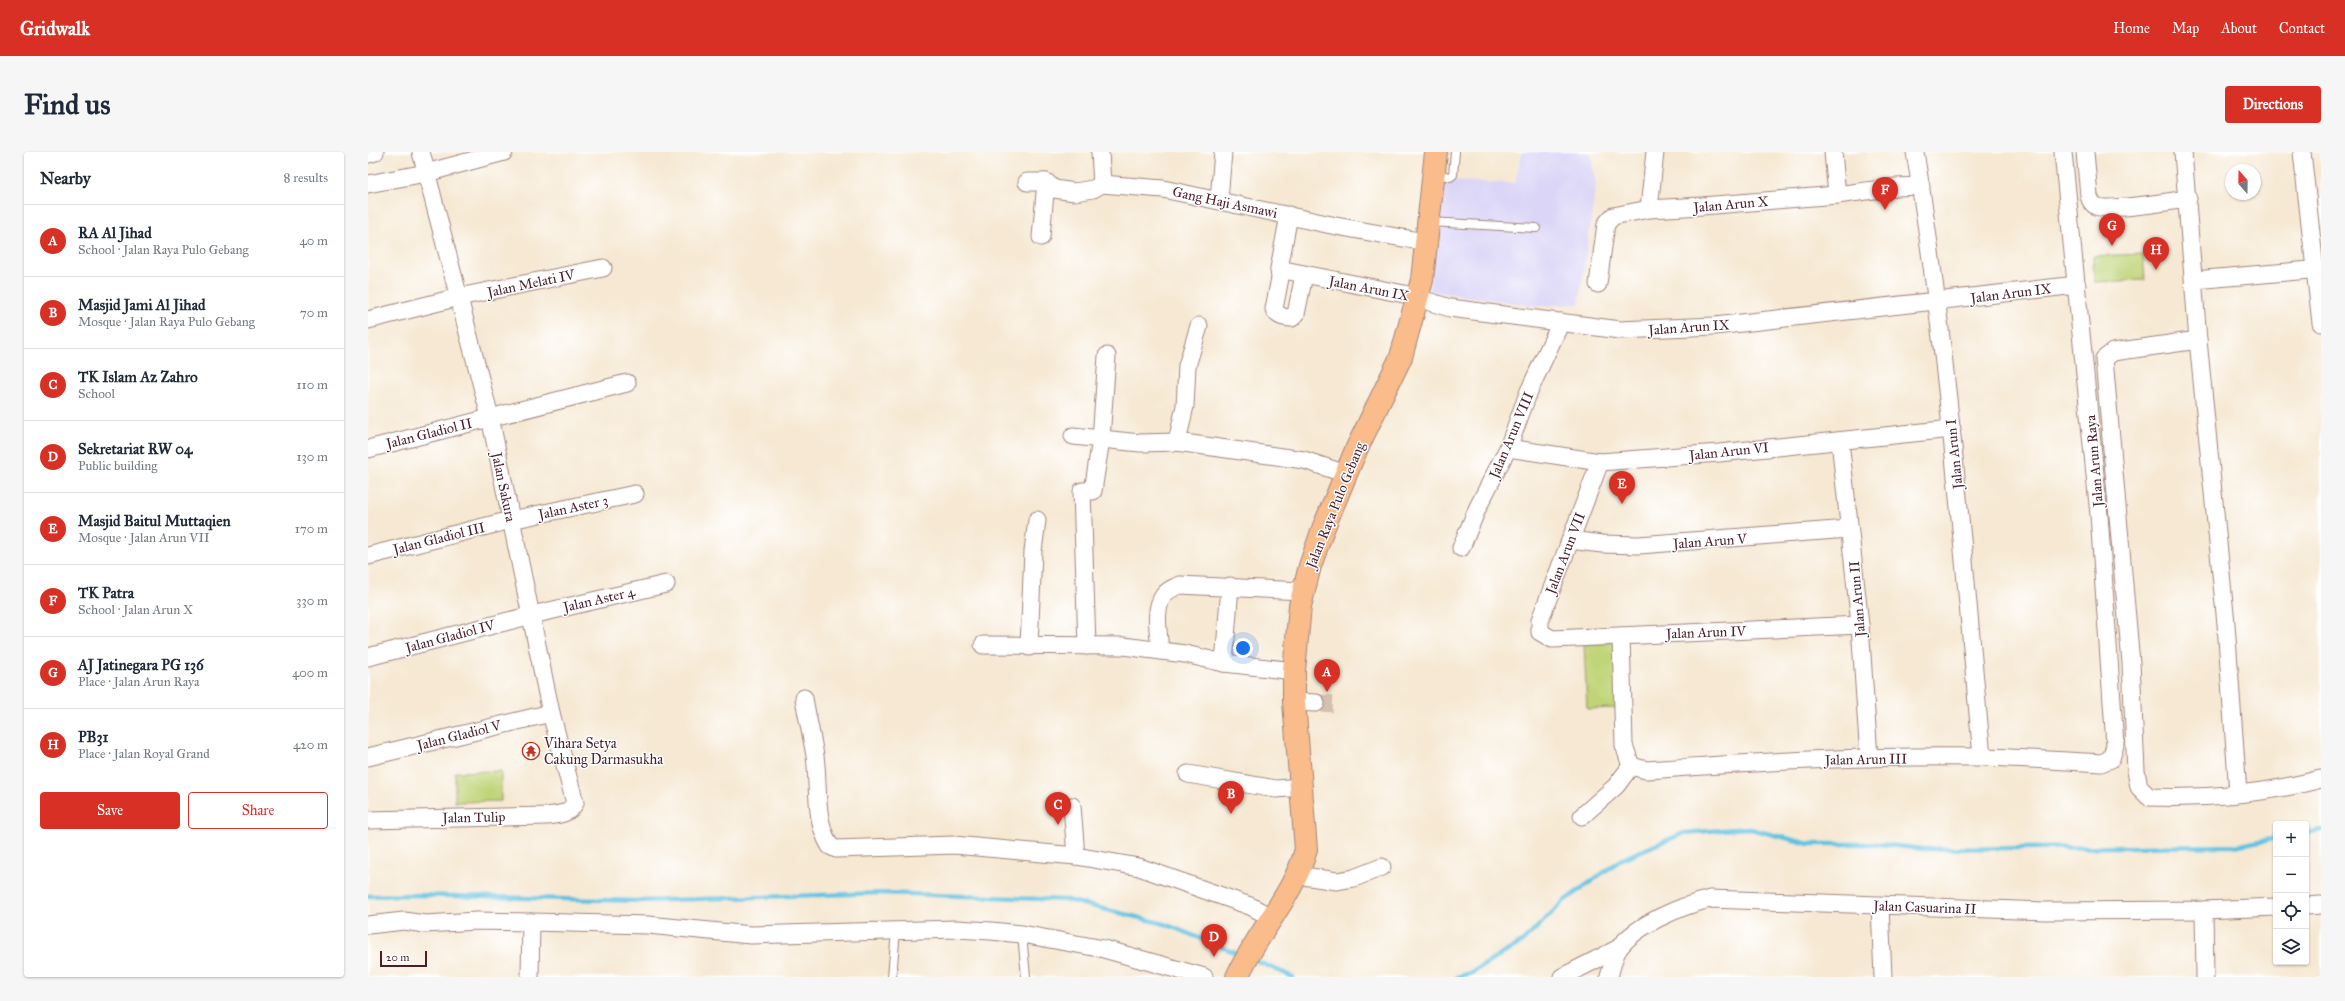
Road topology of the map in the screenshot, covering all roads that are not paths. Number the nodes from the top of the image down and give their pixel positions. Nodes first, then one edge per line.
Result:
1 (375, 152) edge
2 (421, 152) edge
3 (504, 152) edge
4 (1100, 152) edge
5 (1223, 152) edge
6 (1455, 152) edge
7 (1655, 152) edge
8 (1834, 152) edge
9 (1915, 152) edge
10 (2063, 152) edge
11 (2086, 152) edge
12 (2183, 152) edge
13 (2302, 152) edge
14 (368, 154) edge
15 (1435, 162) edge
16 (426, 172) junction
17 (1027, 182) dead end
18 (1046, 182) junction
19 (368, 184) edge
20 (1102, 184) junction
21 (1921, 186) junction
22 (1837, 195) junction
23 (2188, 199) junction
24 (1219, 200) junction
25 (1649, 209) junction
26 (1289, 215) junction
27 (1536, 228) dead end
28 (1426, 231) junction
29 (1042, 237) dead end
30 (603, 268) dead end
31 (1279, 269) junction
32 (2318, 270) edge
33 (1304, 275) junction
34 (2194, 280) junction
35 (1598, 284) dead end
36 (2078, 285) junction
37 (459, 297) junction
38 (1419, 298) junction
39 (1937, 301) junction
40 (368, 320) edge
41 (1561, 322) junction
42 (2321, 323) edge
43 (1199, 326) dead end
44 (2198, 340) junction
45 (1107, 356) dead end
46 (627, 383) dead end
47 (490, 418) junction
48 (1952, 429) junction
49 (1073, 436) dead end
50 (1101, 439) junction
51 (1840, 441) junction
52 (1177, 442) junction
53 (1508, 448) junction
54 (368, 449) edge
55 (1600, 462) junction
56 (1346, 474) junction
57 (635, 494) dead end
58 (511, 520) junction
59 (1037, 520) dead end
60 (1850, 530) junction
61 (1570, 540) junction
62 (1461, 548) dead end
63 (368, 556) edge
64 (666, 584) dead end
65 (1230, 586) junction
66 (1303, 591) junction
67 (532, 614) junction
68 (1860, 625) junction
69 (1621, 636) junction
70 (1552, 639) joint
71 (983, 645) dead end
72 (1087, 646) junction
73 (1029, 647) junction
74 (1160, 651) junction
75 (368, 657) edge
76 (1224, 663) junction
77 (1294, 671) junction
78 (804, 698) dead end
79 (1294, 702) junction
80 (1316, 703) tunnel mouth
81 (551, 713) junction
82 (368, 757) edge
83 (1982, 757) junction
84 (1869, 758) junction
85 (2101, 763) joint
86 (1631, 766) junction
87 (1188, 774) dead end
88 (2321, 779) edge
89 (1300, 787) junction
90 (2238, 793) junction
91 (575, 803) joint
92 (1072, 806) dead end
93 (1582, 816) dead end
94 (368, 820) edge
95 (1076, 856) junction
96 (1382, 867) dead end
97 (1297, 876) junction
98 (2321, 905) edge
99 (1880, 906) junction
100 (2309, 906) edge
101 (2273, 907) edge
102 (2204, 910) junction
103 (531, 922) junction
104 (368, 925) edge
105 (1266, 925) junction
106 (896, 930) junction
107 (1022, 934) junction
108 (1619, 948) junction
109 (1238, 974) edge
110 (530, 977) edge
111 (892, 977) edge
112 (1026, 977) edge
113 (1204, 977) edge
114 (1562, 977) edge
115 (1609, 977) edge
116 (1884, 977) edge
117 (2205, 977) edge

1 - 14 street
2 - 16 street, Jalan Sakura
3 - 16 street
4 - 20 street
5 - 24 street
6 - 15 lane
7 - 25 street
8 - 22 street
9 - 21 street, Jalan Arun I
10 - 36 street, Jalan Arun Raya
11 - 23 street
12 - 23 street
13 - 32 street
15 - 28 main road, Jalan Raya Pulo Gebang
16 - 19 street
16 - 37 street, Jalan Sakura
17 - 18 street, Gang Haji Asmawi
18 - 20 street, Gang Haji Asmawi
18 - 29 street
20 - 24 street, Gang Haji Asmawi
21 - 22 street, Jalan Arun X
21 - 39 street, Jalan Arun I
22 - 25 street, Jalan Arun X
23 - 34 street
24 - 26 street, Gang Haji Asmawi
25 - 35 street, Jalan Arun X
26 - 28 street, Gang Haji Asmawi
26 - 31 street
27 - 28 lane
28 - 38 main road, Jalan Raya Pulo Gebang
30 - 37 street, Jalan Melati IV
31 - 33 street, Jalan Arun IX
31 - 33 street
32 - 34 street
32 - 42 street
33 - 38 street, Jalan Arun IX
34 - 44 street
36 - 39 street, Jalan Arun IX
36 - 85 street, Jalan Arun Raya
37 - 40 street, Jalan Melati IV
37 - 47 street, Jalan Sakura
38 - 41 street, Jalan Arun IX
38 - 56 main road, Jalan Raya Pulo Gebang
39 - 41 street, Jalan Arun IX
39 - 48 street, Jalan Arun I
41 - 53 street, Jalan Arun VIII
43 - 52 street
44 - 90 street
44 - 90 street
45 - 50 street
46 - 47 street, Jalan Gladiol II
47 - 54 street, Jalan Gladiol II
47 - 58 street, Jalan Sakura
48 - 51 street, Jalan Arun VI
48 - 83 street, Jalan Arun I
49 - 50 street
50 - 52 street
50 - 72 street
51 - 55 street, Jalan Arun VI
51 - 60 street, Jalan Arun II
52 - 56 street
53 - 55 street, Jalan Arun VI
53 - 62 street, Jalan Arun VIII
55 - 61 street, Jalan Arun VII
56 - 66 main road, Jalan Raya Pulo Gebang
57 - 58 street, Jalan Aster 3
58 - 63 street, Jalan Gladiol III
58 - 67 street, Jalan Sakura
59 - 73 street
60 - 61 street, Jalan Arun V
60 - 68 street, Jalan Arun II
61 - 70 street, Jalan Arun VII
64 - 67 street, Jalan Aster 4
65 - 66 street
65 - 74 street
65 - 76 street
66 - 77 main road, Jalan Raya Pulo Gebang
67 - 75 street, Jalan Gladiol IV
67 - 81 street, Jalan Sakura
68 - 69 street, Jalan Arun IV
68 - 84 street, Jalan Arun II
69 - 70 street, Jalan Arun IV
69 - 86 street
71 - 73 street
72 - 73 street
72 - 74 street
74 - 76 street
76 - 77 street
77 - 79 main road, Jalan Raya Pulo Gebang
78 - 95 street
79 - 80 street
79 - 89 main road, Jalan Raya Pulo Gebang
81 - 82 street, Jalan Gladiol V
81 - 91 street, Jalan Sakura
83 - 84 street, Jalan Arun III
83 - 85 street, Jalan Arun III
84 - 86 street, Jalan Arun III
86 - 93 street
87 - 89 street
88 - 90 street
89 - 97 main road, Jalan Raya Pulo Gebang
91 - 94 street, Jalan Tulip
92 - 95 street
95 - 105 street
96 - 97 street
97 - 105 main road, Jalan Raya Pulo Gebang
98 - 100 street
99 - 102 street, Jalan Casuarina II
99 - 108 street, Jalan Casuarina II
99 - 116 street
101 - 102 street, Jalan Casuarina II
102 - 117 street
103 - 104 street
103 - 106 street
103 - 110 street
105 - 109 main road, Jalan Raya Pulo Gebang
106 - 107 street
106 - 111 lane
107 - 112 lane
107 - 113 street
108 - 114 street
108 - 115 street, Jalan Casuarina II

